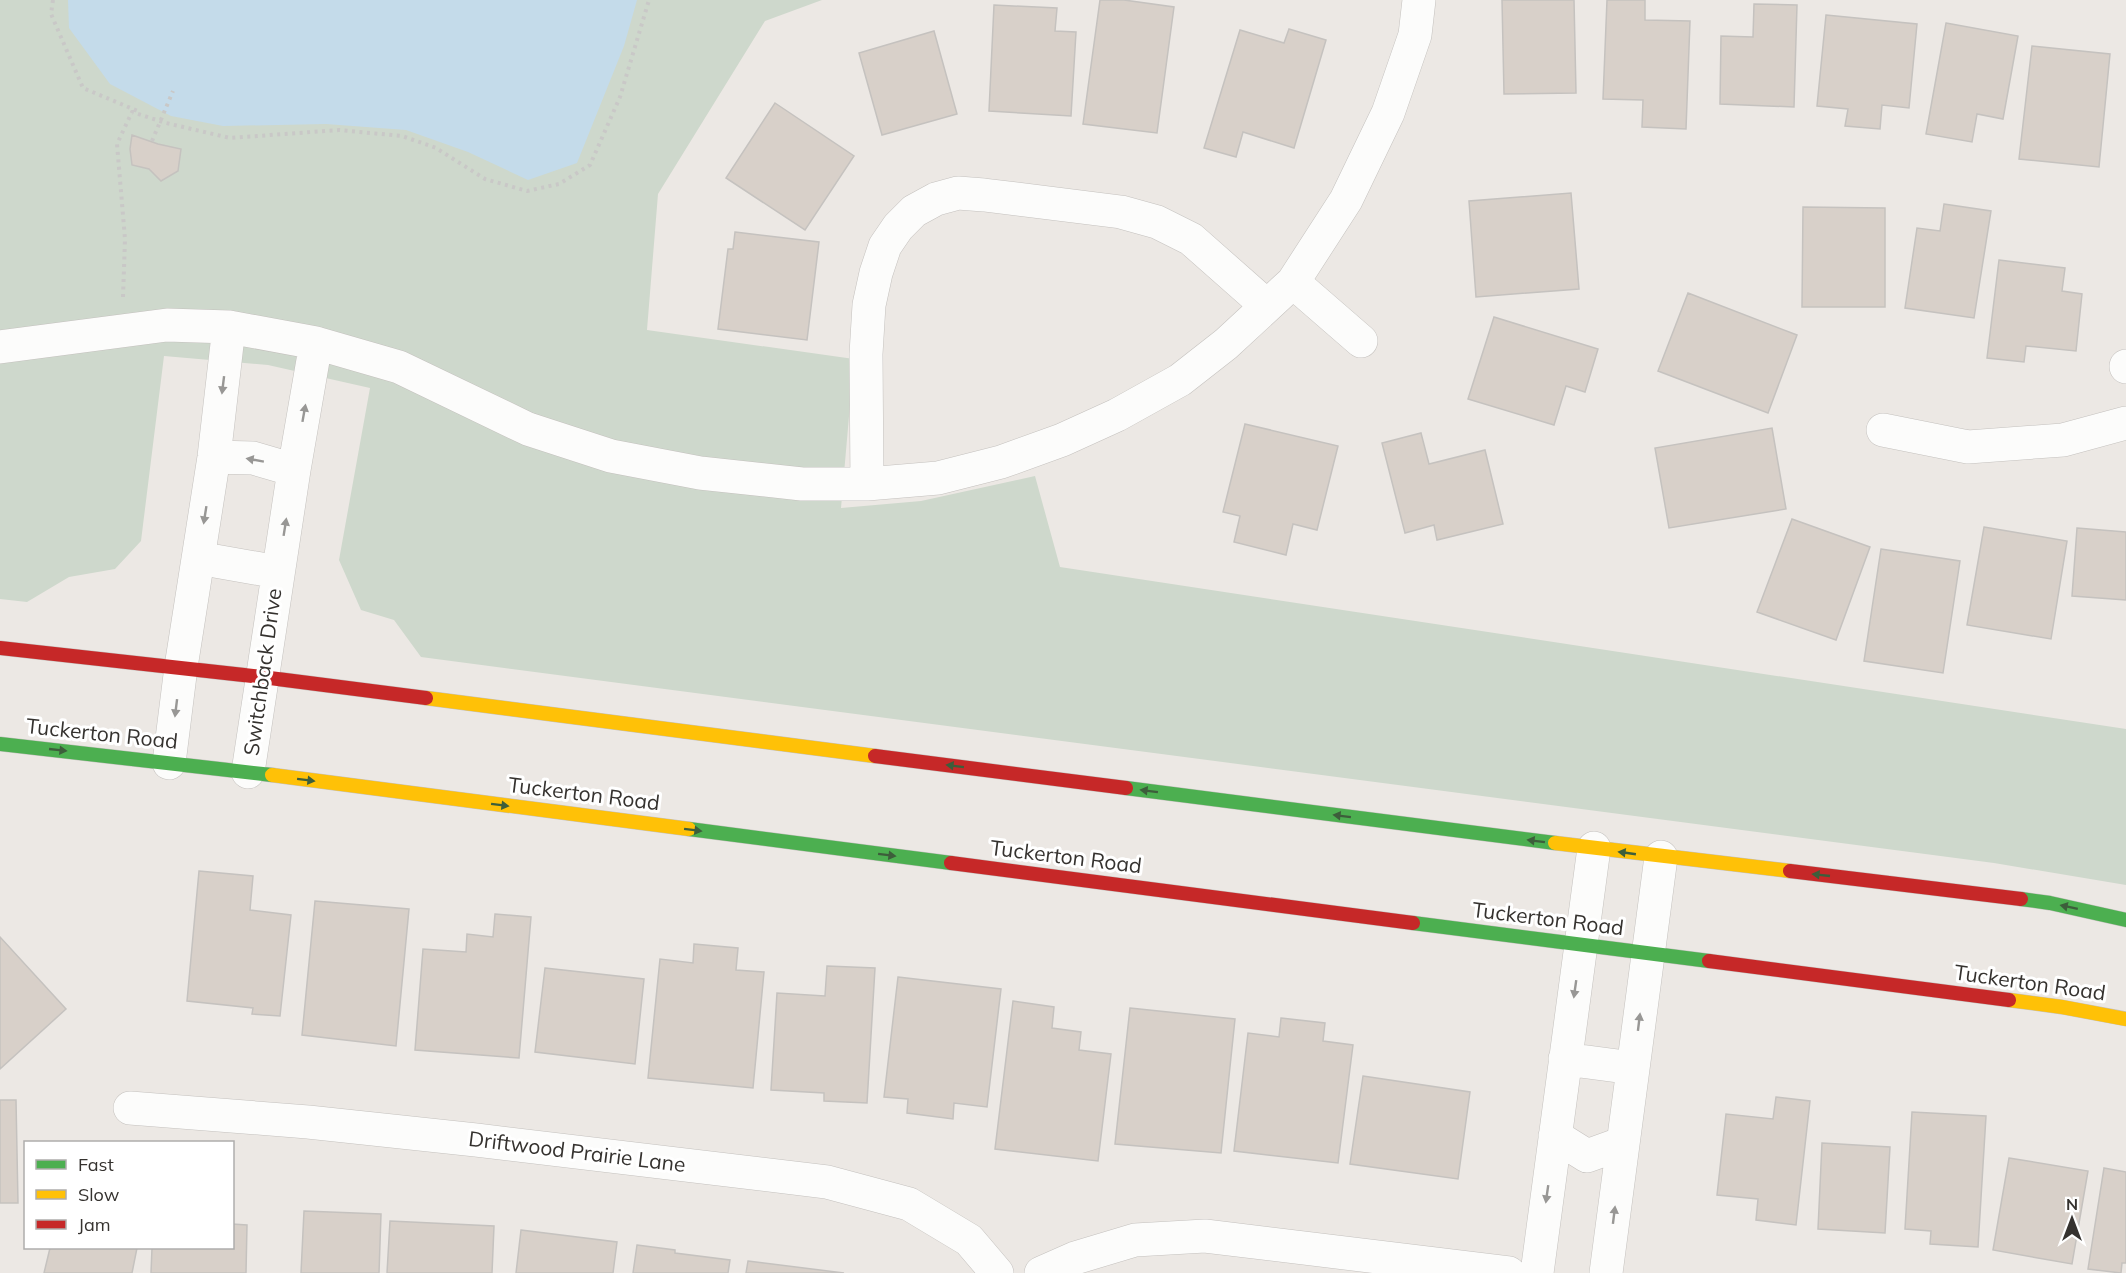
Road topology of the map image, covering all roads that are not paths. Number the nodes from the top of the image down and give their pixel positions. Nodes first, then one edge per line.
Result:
1 (1419, 0) edge
2 (1293, 282) junction
3 (1267, 306) junction
4 (229, 327) junction
5 (1361, 341) dead end
6 (316, 343) junction
7 (0, 347) edge
8 (2126, 423) edge
9 (1883, 430) dead end
10 (214, 457) junction
11 (294, 470) junction
12 (867, 484) junction
13 (198, 558) junction
14 (278, 572) junction
15 (0, 648) edge
16 (181, 667) junction
17 (262, 677) junction
18 (0, 744) edge
19 (169, 763) junction
20 (248, 772) junction
21 (1594, 848) junction
22 (1661, 857) junction
23 (2126, 920) edge
24 (1581, 945) junction
25 (1648, 953) junction
26 (2126, 1019) edge
27 (1565, 1059) junction
28 (1633, 1068) junction
29 (130, 1108) dead end
30 (1555, 1136) junction
31 (1623, 1143) junction
32 (997, 1273) edge
33 (1041, 1273) edge
34 (1509, 1273) edge
35 (1536, 1273) edge
36 (1606, 1273) edge

1 - 2 street
2 - 3 street
2 - 5 street
3 - 12 street
3 - 12 street
4 - 6 street
4 - 7 street
4 -> 10 street
11 -> 6 street, Switchback Drive
6 - 12 street
8 - 9 street
11 -> 10 street
10 -> 13 street
14 -> 11 street, Switchback Drive
13 - 14 street, Switchback Drive
13 - 16 street
14 - 17 street, Switchback Drive
15 - 16 main road
16 - 17 main road
16 -> 19 street
17 - 20 street, Switchback Drive
21 -> 17 main road
18 -> 19 main road, Tuckerton Road
19 - 20 main road, Tuckerton Road
20 -> 24 main road, Tuckerton Road
22 -> 21 main road
21 - 24 street
23 -> 22 main road
22 - 25 street
24 - 25 main road, Tuckerton Road
24 -> 27 street
25 - 26 main road, Tuckerton Road
28 -> 25 street
27 - 28 street
27 - 30 street
28 - 31 street
29 - 32 street, Driftwood Prairie Lane
30 - 31 street
30 -> 35 street
36 -> 31 street
33 - 34 street

